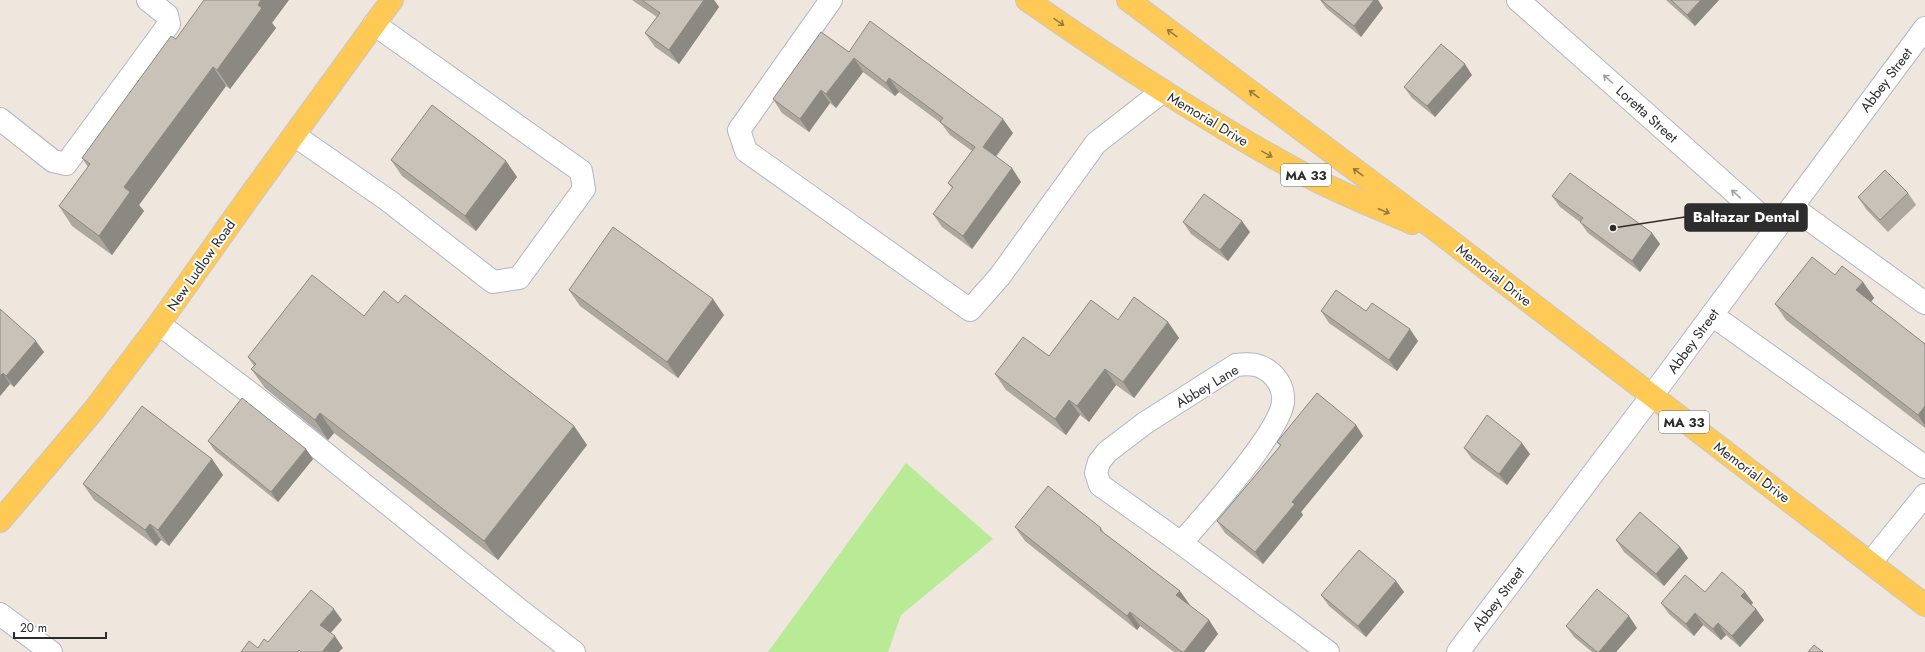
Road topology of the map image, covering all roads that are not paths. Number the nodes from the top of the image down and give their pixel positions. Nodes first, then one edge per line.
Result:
1 (148, 0) edge
2 (392, 0) edge
3 (831, 0) edge
4 (1026, 0) edge
5 (1128, 0) edge
6 (1518, 0) edge
7 (374, 24) junction
8 (1925, 28) edge
9 (1163, 91) junction
10 (0, 119) edge
11 (294, 135) junction
12 (1792, 207) junction
13 (1776, 229) junction
14 (1445, 237) junction
15 (1925, 303) edge
16 (1712, 315) junction
17 (160, 324) junction
18 (1651, 397) junction
19 (1925, 467) edge
20 (1925, 495) edge
21 (0, 521) edge
22 (1181, 543) junction
23 (1871, 562) junction
24 (1925, 605) edge
25 (0, 614) edge
26 (51, 652) edge
27 (574, 652) edge
28 (1328, 652) edge
29 (1458, 652) edge

1 - 10 street
2 - 7 main road, New Ludlow Road
3 - 9 street
4 -> 9 main road, Memorial Drive / MA 33
14 -> 5 main road, Memorial Drive / MA 33
13 -> 6 street, Loretta Street
7 - 11 main road, New Ludlow Road
7 - 11 street
8 - 12 street, Abbey Street
9 -> 14 main road, Memorial Drive / MA 33
11 - 17 main road, New Ludlow Road
12 - 13 street, Abbey Street
12 - 15 street
13 - 16 street, Abbey Street
14 - 18 main road, Memorial Drive / MA 33
16 - 18 street, Abbey Street
16 - 19 street
17 - 21 main road, New Ludlow Road
17 - 27 street
18 - 23 main road, Memorial Drive / MA 33
18 - 29 street, Abbey Street
20 - 23 street
22 - 22 street, Abbey Lane
22 - 28 street, Abbey Lane
23 - 24 main road, Memorial Drive / MA 33
25 - 26 street

